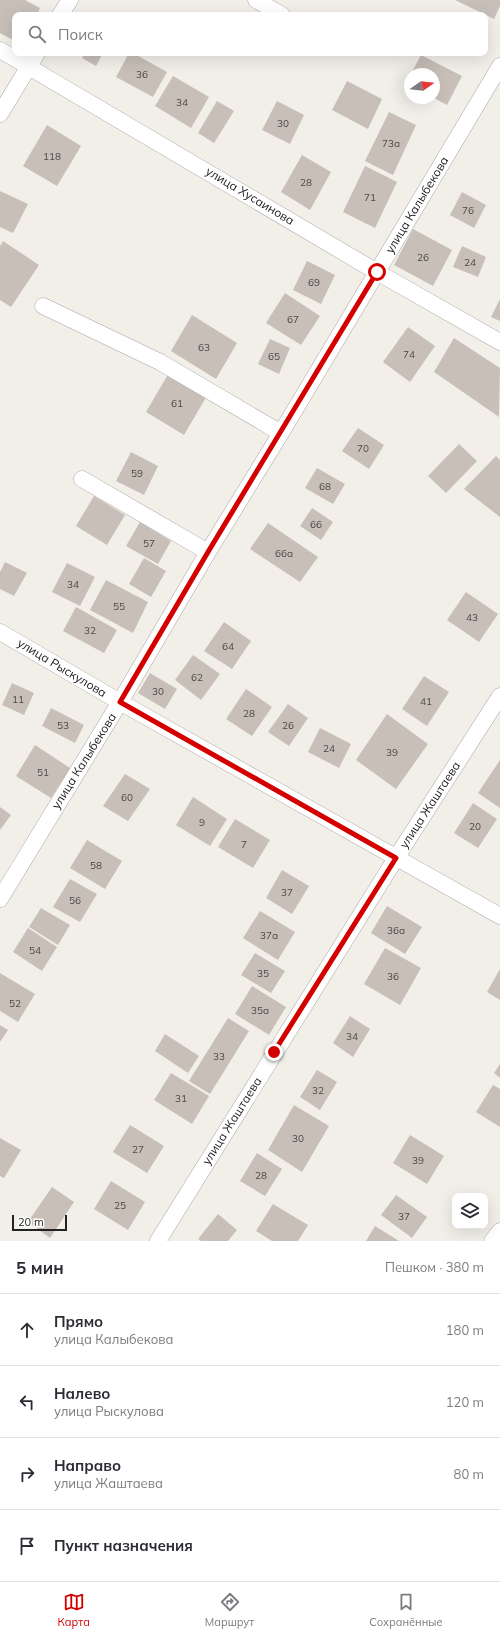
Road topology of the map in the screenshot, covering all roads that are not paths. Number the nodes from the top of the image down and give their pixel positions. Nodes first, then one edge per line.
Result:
1 (70, 0) edge
2 (256, 0) edge
3 (62, 12) edge
4 (277, 12) edge
5 (0, 50) edge
6 (12, 53) edge
7 (22, 56) edge
8 (33, 59) edge
9 (500, 66) edge
10 (0, 114) edge
11 (377, 272) junction
12 (43, 306) dead end
13 (500, 342) edge
14 (281, 433) junction
15 (82, 479) dead end
16 (208, 552) junction
17 (0, 632) edge
18 (500, 696) edge
19 (120, 702) junction
20 (396, 858) junction
21 (0, 898) edge
22 (500, 916) edge
23 (500, 1231) edge
24 (158, 1241) edge
25 (492, 1241) edge

1 - 3 street
2 - 4 street
5 - 6 street, улица Хусаинова
7 - 8 street, улица Хусаинова
8 - 10 street
8 - 11 street, улица Хусаинова
9 - 11 street, улица Калыбекова
11 - 13 street, улица Хусаинова
11 - 14 street, улица Калыбекова
12 - 14 street
14 - 16 street, улица Калыбекова
15 - 16 street
16 - 19 street, улица Калыбекова
17 - 19 street, улица Рыскулова
18 - 20 street, улица Жаштаева
19 - 20 street, улица Рыскулова
19 - 21 street, улица Калыбекова
20 - 22 street, улица Рыскулова
20 - 24 street, улица Жаштаева
23 - 25 street

